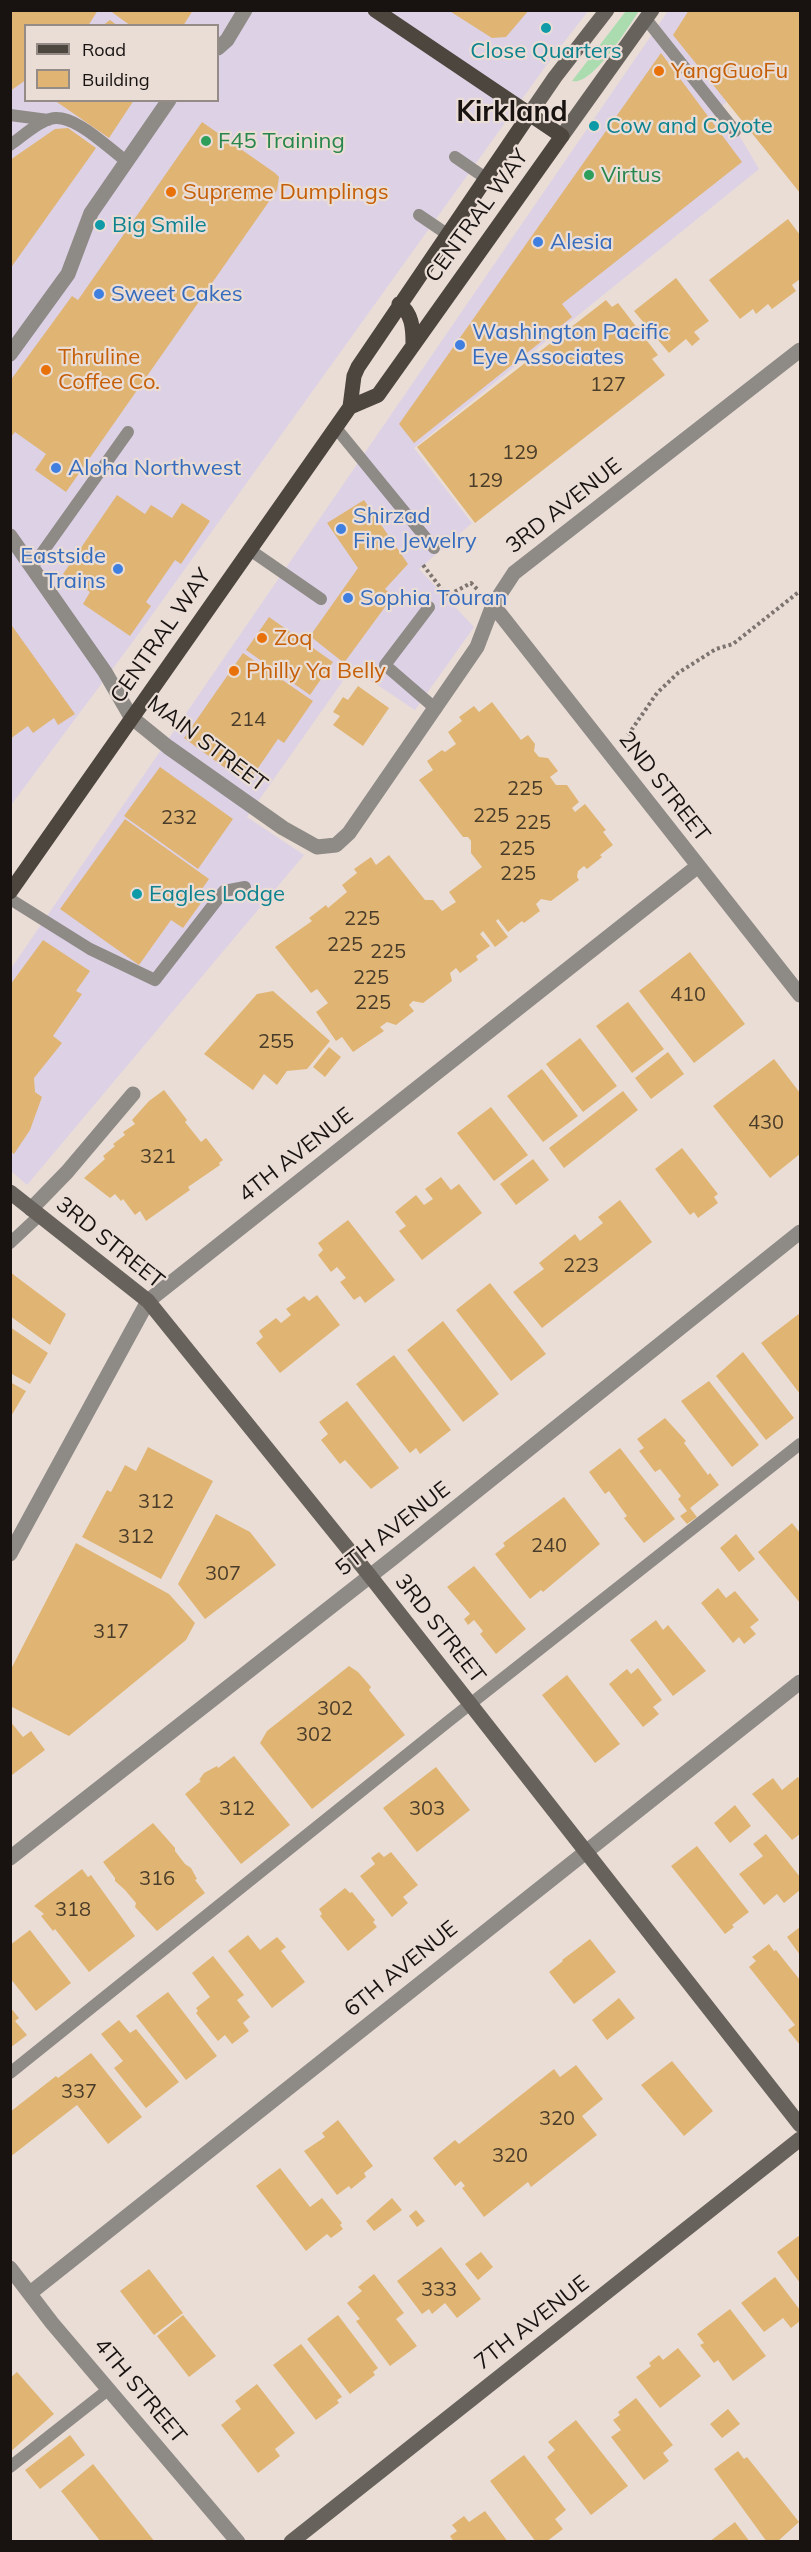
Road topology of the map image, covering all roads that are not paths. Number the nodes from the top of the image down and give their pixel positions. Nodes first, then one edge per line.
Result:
1 (245, 10) edge
2 (375, 10) edge
3 (607, 10) edge
4 (649, 15) edge
5 (219, 47) edge
6 (168, 102) edge
7 (10, 115) edge
8 (529, 115) junction
9 (48, 120) junction
10 (735, 131) dead end
11 (562, 136) junction
12 (10, 146) edge
13 (455, 157) dead end
14 (126, 161) junction
15 (487, 179) junction
16 (419, 215) dead end
17 (447, 234) junction
18 (399, 304) junction
19 (413, 343) junction
20 (801, 350) edge
21 (10, 354) edge
22 (350, 407) junction
23 (336, 428) junction
24 (128, 432) dead end
25 (10, 536) edge
26 (434, 548) dead end
27 (250, 550) junction
28 (32, 567) junction
29 (321, 599) dead end
30 (493, 605) junction
31 (429, 607) dead end
32 (436, 709) junction
33 (131, 717) junction
34 (317, 847) joint
35 (698, 866) junction
36 (245, 887) dead end
37 (10, 892) edge
38 (10, 899) edge
39 (801, 995) edge
40 (133, 1094) dead end
41 (10, 1192) edge
42 (36, 1212) junction
43 (801, 1232) edge
44 (10, 1243) edge
45 (148, 1301) junction
46 (801, 1444) edge
47 (10, 1554) edge
48 (370, 1576) junction
49 (801, 1682) edge
50 (470, 1704) junction
51 (586, 1850) junction
52 (10, 1858) edge
53 (10, 2073) edge
54 (801, 2125) edge
55 (801, 2139) edge
56 (10, 2268) edge
57 (30, 2294) junction
58 (109, 2389) junction
59 (10, 2467) edge
60 (238, 2541) edge
61 (291, 2541) edge

1 - 5 street
2 - 8 main road
3 - 8 street, CENTRAL WAY
4 - 10 lane
4 - 11 street, CENTRAL WAY
6 - 14 street
7 - 9 lane
8 - 11 main road
8 - 15 main road, CENTRAL WAY
9 - 12 lane
9 - 14 lane
11 - 19 main road, CENTRAL WAY
13 - 15 lane
14 - 21 street
15 - 17 main road, CENTRAL WAY
16 - 17 lane
17 - 18 main road, CENTRAL WAY
18 - 19 main road
18 - 22 main road, CENTRAL WAY
19 - 22 main road, CENTRAL WAY
20 - 30 street, 3RD AVENUE
22 - 23 main road, CENTRAL WAY
23 - 26 lane
23 - 27 main road, CENTRAL WAY
24 - 28 lane
25 - 28 street, MAIN STREET
27 - 29 lane
27 - 33 main road, CENTRAL WAY
28 - 33 street, MAIN STREET
30 - 32 street, 3RD AVENUE
30 - 35 street, 2ND STREET
31 - 32 lane
32 - 34 street, 3RD AVENUE
33 - 34 street, MAIN STREET
33 - 37 main road, CENTRAL WAY
35 - 39 street, 2ND STREET
35 - 45 street, 4TH AVENUE
36 - 38 lane
40 - 42 street
41 - 42 street, 3RD STREET
42 - 44 lane
42 - 45 street, 3RD STREET
43 - 48 street, 5TH AVENUE
45 - 47 street, 4TH AVENUE
45 - 48 street, 3RD STREET
46 - 50 lane
48 - 50 street, 3RD STREET
48 - 52 street, 5TH AVENUE
49 - 51 street, 6TH AVENUE
50 - 51 street, 3RD STREET
50 - 53 lane
51 - 54 street, 3RD STREET
51 - 57 street, 6TH AVENUE
55 - 61 street, 7TH AVENUE
56 - 57 street, 4TH STREET
57 - 58 street, 4TH STREET
58 - 59 lane
58 - 60 street, 4TH STREET

